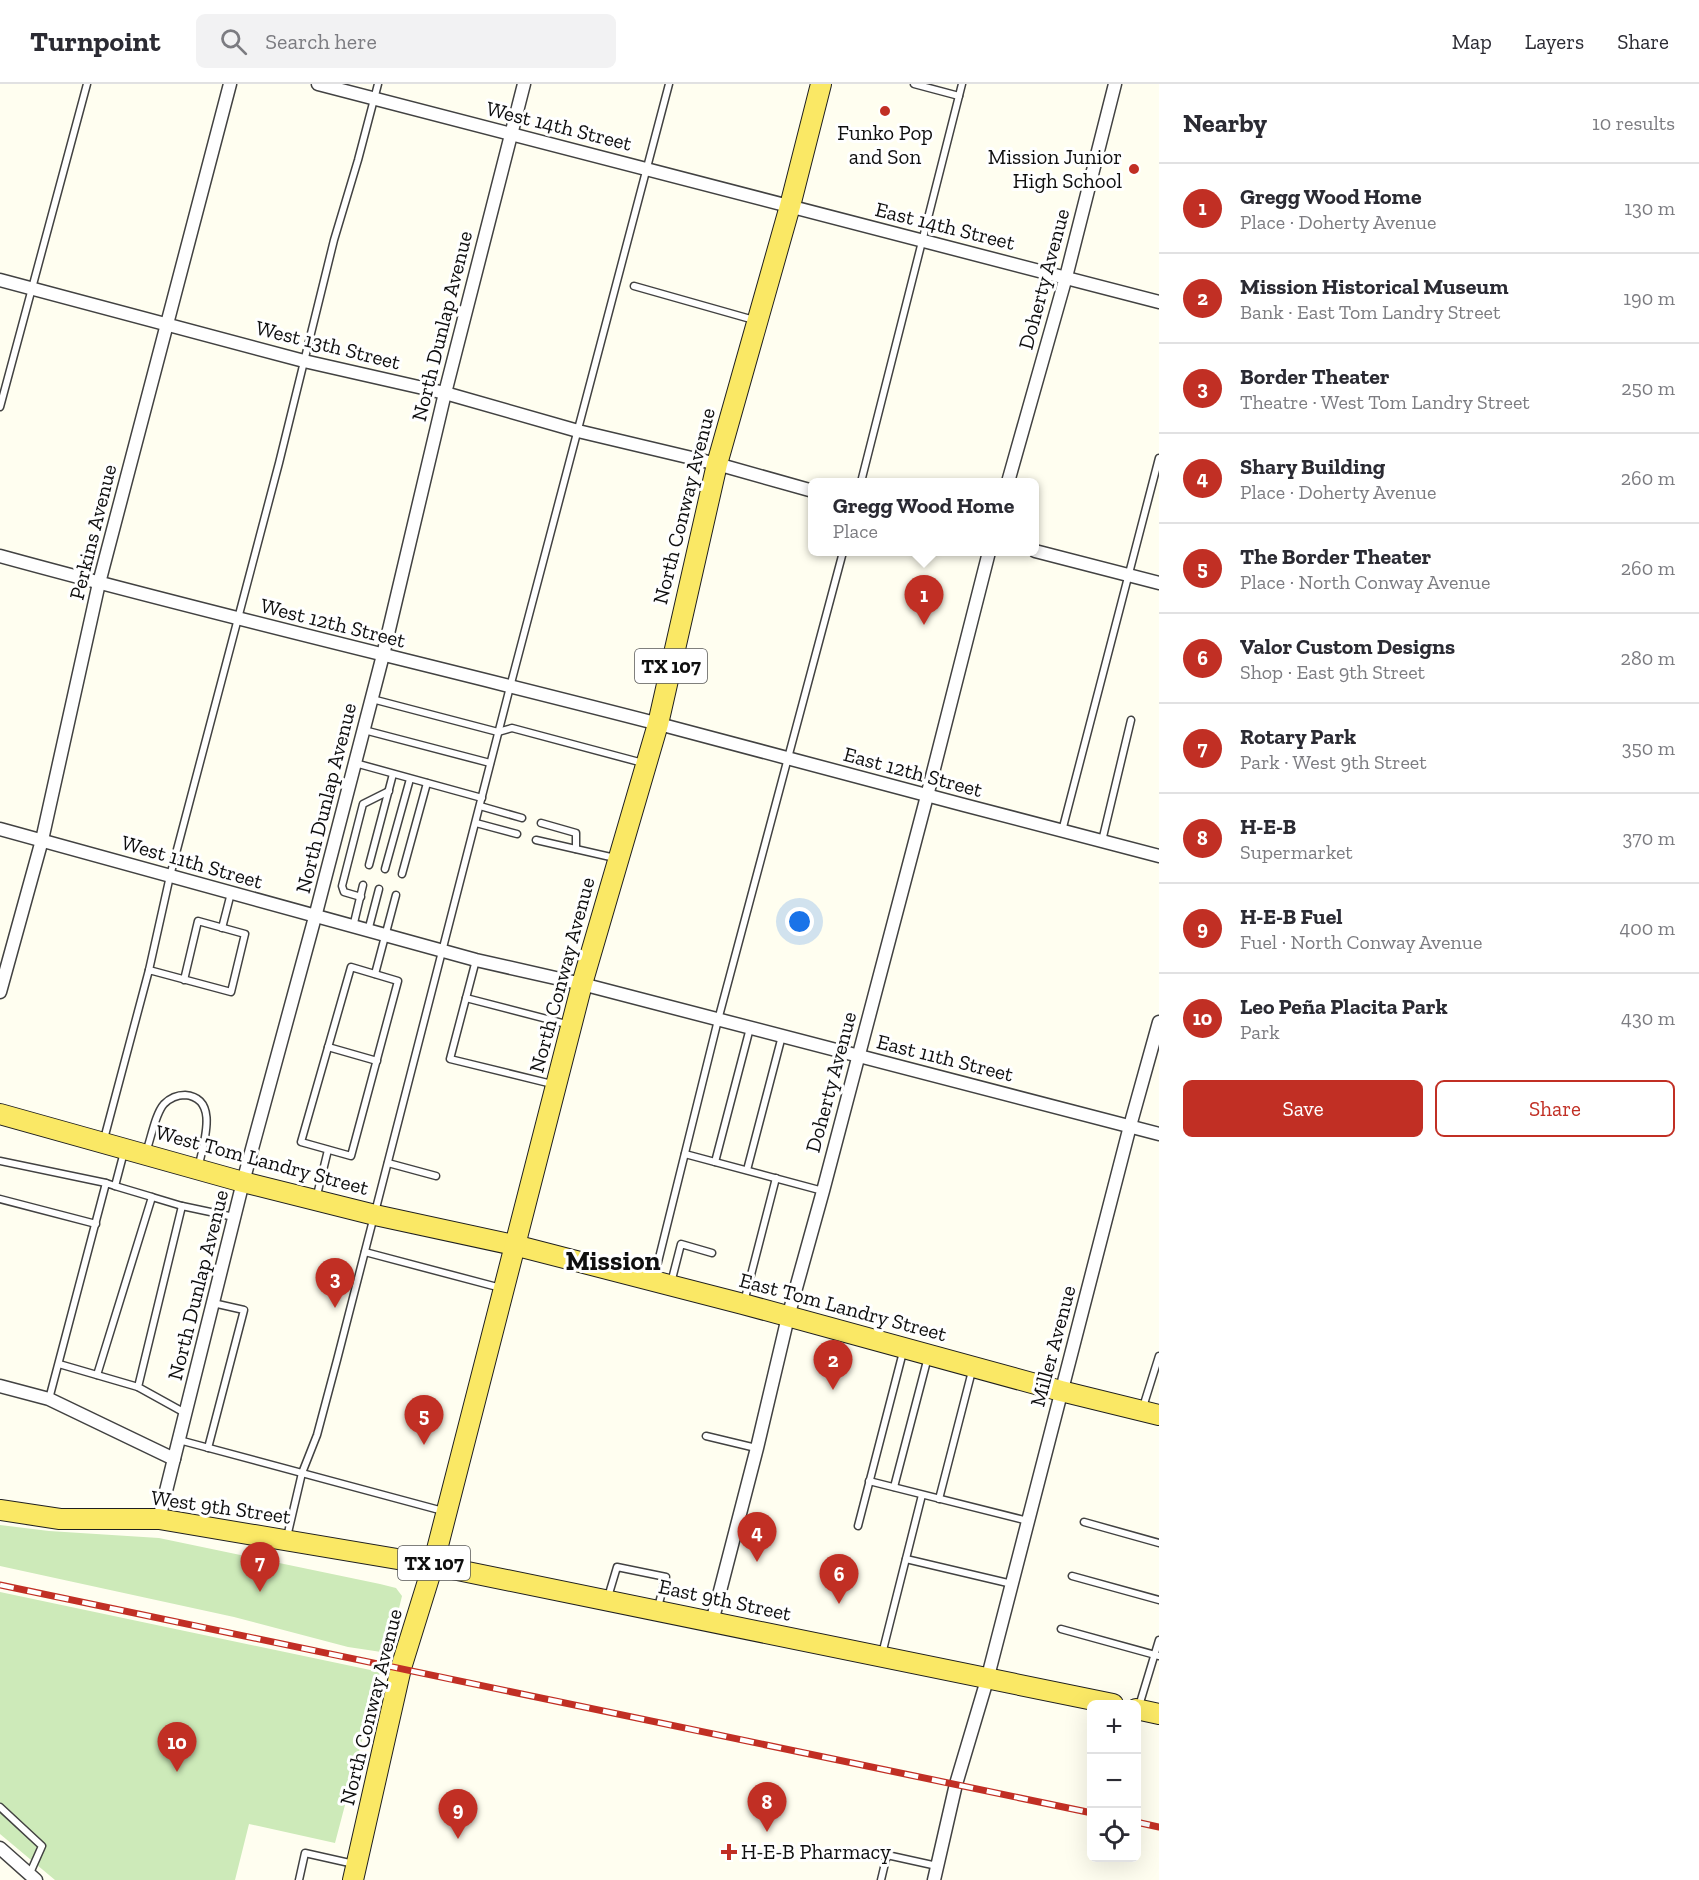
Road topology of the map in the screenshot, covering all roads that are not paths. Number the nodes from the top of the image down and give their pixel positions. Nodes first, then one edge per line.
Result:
1 (87, 84) edge
2 (230, 84) edge
3 (318, 84) edge
4 (378, 84) edge
5 (524, 84) edge
6 (669, 84) edge
7 (821, 84) edge
8 (914, 84) edge
9 (962, 84) edge
10 (1115, 84) edge
11 (959, 96) junction
12 (374, 99) junction
13 (510, 135) junction
14 (646, 169) junction
15 (790, 206) junction
16 (922, 240) junction
17 (1066, 277) junction
18 (0, 280) edge
19 (634, 286) dead end
20 (32, 288) junction
21 (1159, 302) edge
22 (757, 321) junction
23 (167, 324) junction
24 (304, 361) junction
25 (445, 393) junction
26 (0, 407) edge
27 (578, 431) junction
28 (1159, 458) edge
29 (717, 464) junction
30 (862, 478) edge
31 (1009, 478) edge
32 (808, 490) edge
33 (1039, 552) edge
34 (0, 556) edge
35 (842, 556) edge
36 (988, 556) edge
37 (1130, 575) junction
38 (1159, 582) edge
39 (99, 583) junction
40 (237, 618) junction
41 (383, 655) junction
42 (510, 687) junction
43 (371, 699) junction
44 (1131, 720) dead end
45 (658, 724) junction
46 (363, 730) junction
47 (498, 732) junction
48 (789, 759) junction
49 (355, 763) junction
50 (490, 763) junction
51 (646, 764) junction
52 (393, 774) junction
53 (410, 778) junction
54 (427, 783) junction
55 (389, 791) junction
56 (927, 796) junction
57 (481, 802) junction
58 (522, 818) dead end
59 (476, 823) junction
60 (541, 824) dead end
61 (0, 829) edge
62 (1062, 831) junction
63 (517, 834) dead end
64 (42, 840) junction
65 (536, 840) dead end
66 (1102, 842) junction
67 (576, 849) junction
68 (1159, 856) edge
69 (619, 859) junction
70 (369, 865) dead end
71 (385, 869) dead end
72 (402, 874) dead end
73 (170, 876) junction
74 (363, 885) dead end
75 (379, 889) dead end
76 (231, 894) junction
77 (396, 895) dead end
78 (361, 897) junction
79 (315, 917) junction
80 (353, 927) junction
81 (222, 928) junction
82 (368, 931) junction
83 (385, 936) junction
84 (443, 951) junction
85 (476, 960) junction
86 (149, 970) junction
87 (375, 974) junction
88 (184, 980) junction
89 (582, 984) junction
90 (0, 992) edge
91 (466, 998) junction
92 (718, 1020) junction
93 (1159, 1022) edge
94 (572, 1026) junction
95 (750, 1027) junction
96 (782, 1036) junction
97 (328, 1047) junction
98 (858, 1056) junction
99 (377, 1061) junction
100 (556, 1085) junction
101 (0, 1114) edge
102 (1130, 1126) junction
103 (1159, 1134) edge
104 (103, 1142) junction
105 (124, 1148) junction
106 (328, 1150) junction
107 (685, 1154) junction
108 (146, 1155) junction
109 (0, 1161) edge
110 (715, 1162) junction
111 (388, 1163) junction
112 (198, 1169) junction
113 (747, 1170) junction
114 (436, 1176) dead end
115 (776, 1178) junction
116 (243, 1182) junction
117 (106, 1183) junction
118 (115, 1186) junction
119 (823, 1191) junction
120 (152, 1197) junction
121 (0, 1199) edge
122 (315, 1200) junction
123 (182, 1206) junction
124 (375, 1215) junction
125 (235, 1217) junction
126 (96, 1224) junction
127 (514, 1245) junction
128 (365, 1252) junction
129 (712, 1253) dead end
130 (661, 1284) junction
131 (503, 1288) junction
132 (213, 1303) junction
133 (743, 1304) junction
134 (788, 1317) junction
135 (904, 1348) junction
136 (929, 1355) junction
137 (1159, 1356) edge
138 (59, 1364) junction
139 (973, 1368) junction
140 (98, 1375) junction
141 (0, 1386) edge
142 (138, 1387) junction
143 (1061, 1391) junction
144 (49, 1399) junction
145 (185, 1413) junction
146 (1150, 1413) edge
147 (706, 1436) dead end
148 (179, 1440) junction
149 (208, 1448) junction
150 (757, 1448) junction
151 (174, 1459) junction
152 (302, 1473) junction
153 (869, 1481) junction
154 (894, 1487) junction
155 (922, 1495) junction
156 (939, 1499) junction
157 (0, 1510) edge
158 (447, 1512) junction
159 (159, 1519) junction
160 (1028, 1521) junction
161 (1084, 1522) dead end
162 (858, 1526) dead end
163 (286, 1540) junction
164 (1159, 1543) edge
165 (906, 1559) junction
166 (433, 1565) junction
167 (1071, 1576) dead end
168 (1012, 1584) junction
169 (608, 1600) junction
170 (1159, 1600) edge
171 (658, 1610) junction
172 (712, 1622) junction
173 (1061, 1629) dead end
174 (1159, 1640) edge
175 (1157, 1656) edge
176 (881, 1657) junction
177 (987, 1680) junction
178 (1092, 1700) edge
179 (1140, 1700) edge
180 (1141, 1710) edge
181 (1159, 1714) edge
182 (0, 1808) edge
183 (0, 1848) edge
184 (937, 1866) junction
185 (355, 1872) edge
186 (33, 1877) edge
187 (299, 1880) edge
188 (881, 1880) edge
189 (934, 1880) edge

1 - 20 lane
2 - 23 street, Perkins Avenue
3 - 12 street, West 14th Street
4 - 12 lane
5 - 13 street, North Dunlap Avenue
6 - 14 lane
7 - 15 main road, North Conway Avenue / TX 107
8 - 11 lane
9 - 11 lane
10 - 17 street, Doherty Avenue
11 - 16 lane
12 - 13 street, West 14th Street
12 - 24 lane
13 - 14 street, West 14th Street
13 - 25 street, North Dunlap Avenue
14 - 15 street, West 14th Street
14 - 27 lane
15 - 16 street, East 14th Street
15 - 22 main road, North Conway Avenue / TX 107
16 - 17 street, East 14th Street
16 - 30 lane
17 - 21 street, East 14th Street
17 - 31 street, Doherty Avenue
18 - 20 street, West 13th Street
19 - 22 lane
20 - 23 street, West 13th Street
20 - 26 lane
22 - 29 main road, North Conway Avenue / TX 107
23 - 24 street, West 13th Street
23 - 39 street, Perkins Avenue
24 - 25 street, West 13th Street
24 - 40 lane
25 - 27 street, West 13th Street
25 - 41 street, North Dunlap Avenue
27 - 29 street, West 13th Street
27 - 42 lane
28 - 37 lane
29 - 32 street, West 13th Street
29 - 45 main road, North Conway Avenue / TX 107
33 - 37 street
34 - 39 street, West 12th Street
35 - 48 lane
36 - 56 street, Doherty Avenue
37 - 38 street
37 - 62 lane
39 - 40 street, West 12th Street
39 - 64 street, Perkins Avenue
40 - 41 street, West 12th Street
40 - 73 lane
41 - 42 street, West 12th Street
41 - 43 street, North Dunlap Avenue
42 - 45 street, West 12th Street
42 - 47 lane
43 - 46 street, North Dunlap Avenue
43 - 47 lane
44 - 66 lane
45 - 48 street, East 12th Street
45 - 51 main road, North Conway Avenue / TX 107
46 - 49 street, North Dunlap Avenue
46 - 50 lane
47 - 50 lane
47 - 51 lane
48 - 56 street, East 12th Street
48 - 92 lane
49 - 52 lane
49 - 79 street, North Dunlap Avenue
50 - 57 lane
51 - 69 main road, North Conway Avenue / TX 107
52 - 53 lane
52 - 55 lane
53 - 54 lane
53 - 71 lane
54 - 57 lane
54 - 72 lane
55 - 70 lane
55 - 78 lane
56 - 62 street, East 12th Street
56 - 98 street, Doherty Avenue
57 - 58 lane
57 - 59 lane
59 - 63 lane
59 - 84 lane
60 - 67 lane
61 - 64 street, West 11th Street
62 - 66 street, East 12th Street
64 - 73 street, West 11th Street
64 - 90 street, Perkins Avenue
65 - 67 lane
66 - 68 street, East 12th Street
67 - 69 lane
69 - 89 main road, North Conway Avenue / TX 107
73 - 76 street, West 11th Street
73 - 86 lane
74 - 78 lane
75 - 82 lane
76 - 79 street, West 11th Street
76 - 81 lane
77 - 83 lane
78 - 80 lane
79 - 80 street, West 11th Street
79 - 116 street, North Dunlap Avenue
80 - 82 street, West 11th Street
81 - 88 lane
81 - 88 lane
82 - 83 street, West 11th Street
83 - 84 street, West 11th Street
83 - 87 lane
84 - 85 street, West 11th Street
84 - 111 lane
85 - 89 street, West 11th Street
85 - 91 lane
86 - 88 lane
86 - 104 lane
87 - 97 lane
87 - 99 lane
89 - 92 street, East 11th Street
89 - 94 main road, North Conway Avenue / TX 107
91 - 94 lane
91 - 100 lane
92 - 95 street, East 11th Street
92 - 107 lane
93 - 102 street, Miller Avenue
94 - 100 main road, North Conway Avenue / TX 107
95 - 96 street, East 11th Street
95 - 110 lane
96 - 98 street, East 11th Street
96 - 113 lane
97 - 99 lane
97 - 106 lane
98 - 102 street, East 11th Street
98 - 119 street, Doherty Avenue
99 - 106 lane
100 - 127 main road, North Conway Avenue / TX 107
101 - 104 main road, West Tom Landry Street
102 - 103 street, East 11th Street
102 - 143 street, Miller Avenue
104 - 105 main road, West Tom Landry Street
105 - 108 main road, West Tom Landry Street
105 - 118 lane
106 - 122 lane
107 - 110 lane
107 - 130 lane
108 - 112 main road, West Tom Landry Street
108 - 112 lane
109 - 117 lane
110 - 113 lane
111 - 114 lane
111 - 124 lane
112 - 116 main road, West Tom Landry Street
113 - 115 lane
115 - 119 lane
115 - 133 lane
116 - 122 main road, West Tom Landry Street
116 - 125 street, North Dunlap Avenue
117 - 118 lane
117 - 126 lane
118 - 120 lane
119 - 134 street, Doherty Avenue
120 - 123 lane
120 - 140 lane
121 - 126 lane
122 - 124 main road, West Tom Landry Street
123 - 125 lane
123 - 142 lane
124 - 127 main road, West Tom Landry Street
124 - 128 lane
125 - 132 street, North Dunlap Avenue
126 - 138 lane
127 - 130 main road, East Tom Landry Street
127 - 131 main road, North Conway Avenue / TX 107
128 - 131 lane
128 - 152 lane
129 - 130 lane
130 - 133 main road, East Tom Landry Street
131 - 158 main road, North Conway Avenue / TX 107
132 - 145 street, North Dunlap Avenue
132 - 149 lane
133 - 134 main road, East Tom Landry Street
134 - 135 main road, East Tom Landry Street
134 - 150 street, Doherty Avenue
135 - 136 main road, East Tom Landry Street
135 - 153 lane
136 - 139 main road, East Tom Landry Street
136 - 154 lane
137 - 146 lane
138 - 140 lane
138 - 144 lane
139 - 143 main road, East Tom Landry Street
139 - 156 lane
140 - 142 lane
141 - 144 street
142 - 145 lane
143 - 146 main road, East Tom Landry Street
143 - 160 street, Miller Avenue
144 - 151 street
145 - 148 street, North Dunlap Avenue
147 - 150 lane
148 - 149 lane
148 - 151 street, North Dunlap Avenue
149 - 152 lane
150 - 172 street, Doherty Avenue
151 - 159 street, North Dunlap Avenue
152 - 158 lane
152 - 163 lane
153 - 154 lane
153 - 162 lane
154 - 155 lane
155 - 156 lane
155 - 165 lane
156 - 160 lane
157 - 159 main road, West 9th Street
158 - 166 main road, North Conway Avenue / TX 107
159 - 163 main road, West 9th Street
160 - 168 street, Miller Avenue
161 - 164 lane
163 - 166 main road, West 9th Street
165 - 168 lane
165 - 176 lane
166 - 169 main road, East 9th Street
166 - 185 main road, North Conway Avenue / TX 107
167 - 170 lane
168 - 177 street, Miller Avenue
169 - 171 main road, East 9th Street
169 - 171 lane
171 - 172 main road, East 9th Street
172 - 176 main road, East 9th Street
173 - 175 lane
174 - 175 lane
175 - 179 lane
176 - 177 main road, East 9th Street
177 - 178 main road, East 9th Street
177 - 184 street, Miller Avenue
180 - 181 main road
182 - 186 lane
183 - 186 street
184 - 188 lane
184 - 189 street, Miller Avenue
185 - 187 lane

